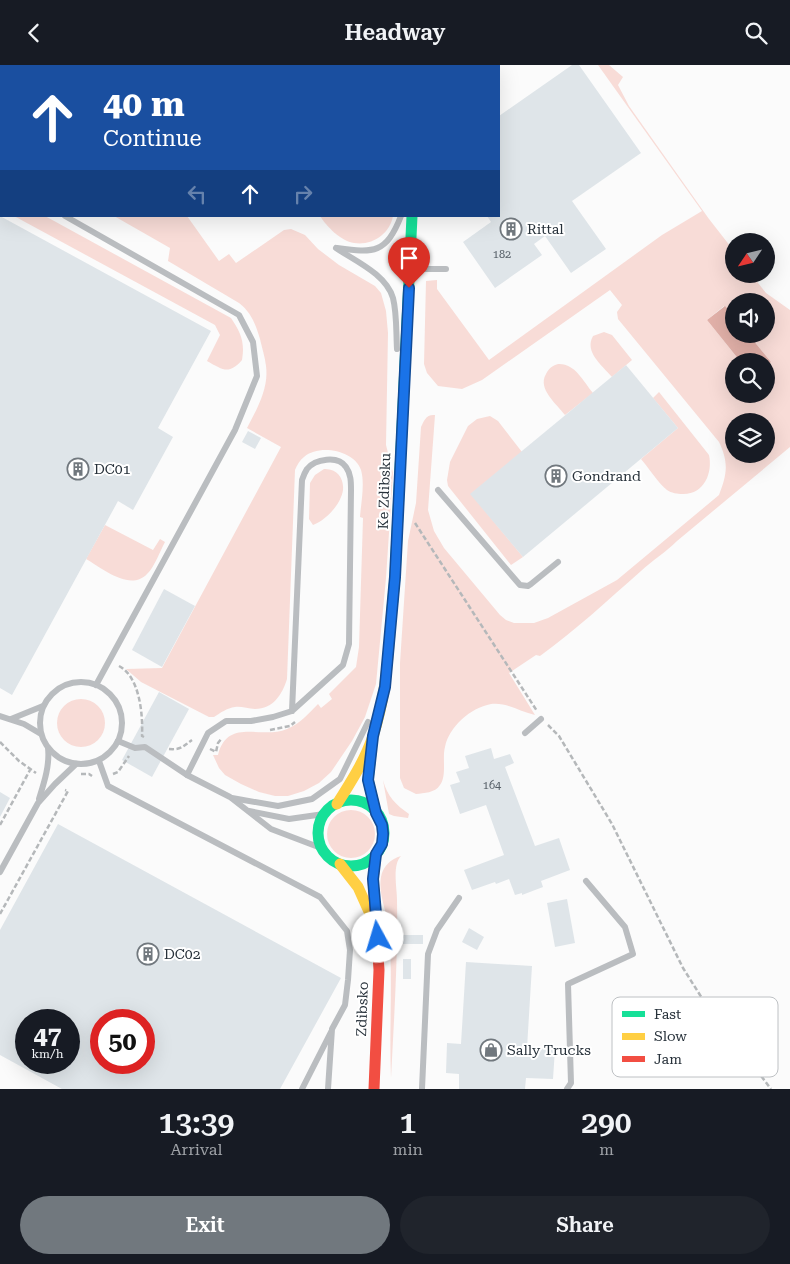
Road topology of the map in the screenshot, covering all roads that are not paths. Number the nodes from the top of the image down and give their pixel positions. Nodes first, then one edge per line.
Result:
1 (67, 217) edge
2 (401, 217) edge
3 (412, 217) edge
4 (410, 269) junction
5 (446, 269) dead end
6 (397, 353) dead end
7 (398, 363) dead end
8 (401, 451) junction
9 (438, 490) dead end
10 (558, 562) dead end
11 (96, 685) junction
12 (385, 687) junction
13 (43, 706) junction
14 (292, 711) junction
15 (0, 716) edge
16 (10, 719) junction
17 (541, 719) road end
18 (525, 733) dead end
19 (41, 734) junction
20 (373, 736) junction
21 (118, 741) junction
22 (48, 747) junction
23 (99, 761) junction
24 (76, 764) junction
25 (187, 775) junction
26 (230, 797) junction
27 (38, 803) junction
28 (337, 804) junction
29 (248, 811) junction
30 (376, 813) junction
31 (324, 814) junction
32 (321, 848) junction
33 (376, 854) junction
34 (340, 864) junction
35 (0, 873) edge
36 (586, 881) dead end
37 (459, 898) dead end
38 (377, 931) junction
39 (332, 1029) junction
40 (302, 1089) edge
41 (328, 1089) edge
42 (374, 1089) edge
43 (422, 1089) edge
44 (567, 1089) edge

1 - 11 lane
2 - 6 lane
3 - 4 main road, Ke Zdibsku
4 - 5 lane
4 - 8 main road, Ke Zdibsku
7 - 8 lane
8 - 12 main road, Ke Zdibsku
9 - 10 lane
11 - 13 lane
11 - 21 lane
12 - 20 main road, Ke Zdibsku
12 - 26 lane
13 - 16 lane
13 - 19 lane
14 - 14 lane
14 - 25 lane
15 - 16 lane
16 - 19 lane
17 - 18 lane
19 - 22 lane
20 - 28 main road, Ke Zdibsku
20 - 30 main road, Ke Zdibsku
21 - 23 lane
21 - 25 lane
22 - 24 lane
22 - 27 lane
23 - 24 lane
23 - 39 lane
24 - 27 lane
25 - 26 lane
26 - 29 lane
27 - 35 lane
28 - 30 main road
28 - 31 main road
29 - 31 lane
29 - 32 lane
30 - 33 main road
31 - 32 main road
32 - 34 main road
33 - 34 main road
33 - 38 main road, Zdibsko
34 - 38 main road, Zdibsko
36 - 44 lane
37 - 43 lane
38 - 42 main road, Zdibsko
39 - 40 lane
39 - 41 lane

